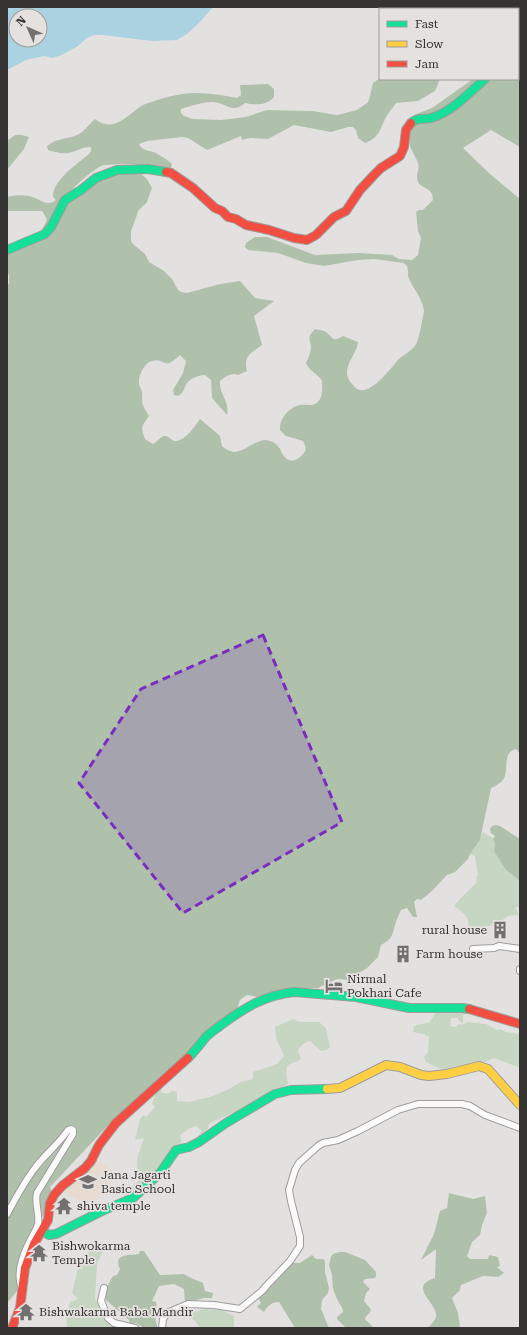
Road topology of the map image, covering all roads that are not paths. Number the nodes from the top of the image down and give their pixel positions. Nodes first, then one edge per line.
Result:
1 (484, 80) edge
2 (7, 250) edge
3 (473, 949) dead end
4 (520, 949) edge
5 (520, 1024) edge
6 (520, 1105) edge
7 (520, 1128) edge
8 (7, 1214) edge
9 (42, 1231) junction
10 (104, 1288) dead end
11 (22, 1291) junction
12 (12, 1328) edge
13 (135, 1328) edge
14 (162, 1328) edge

1 - 2 street
3 - 4 street
5 - 9 street
6 - 9 street
7 - 14 street
8 - 11 street
9 - 11 street
10 - 13 street
11 - 12 street

